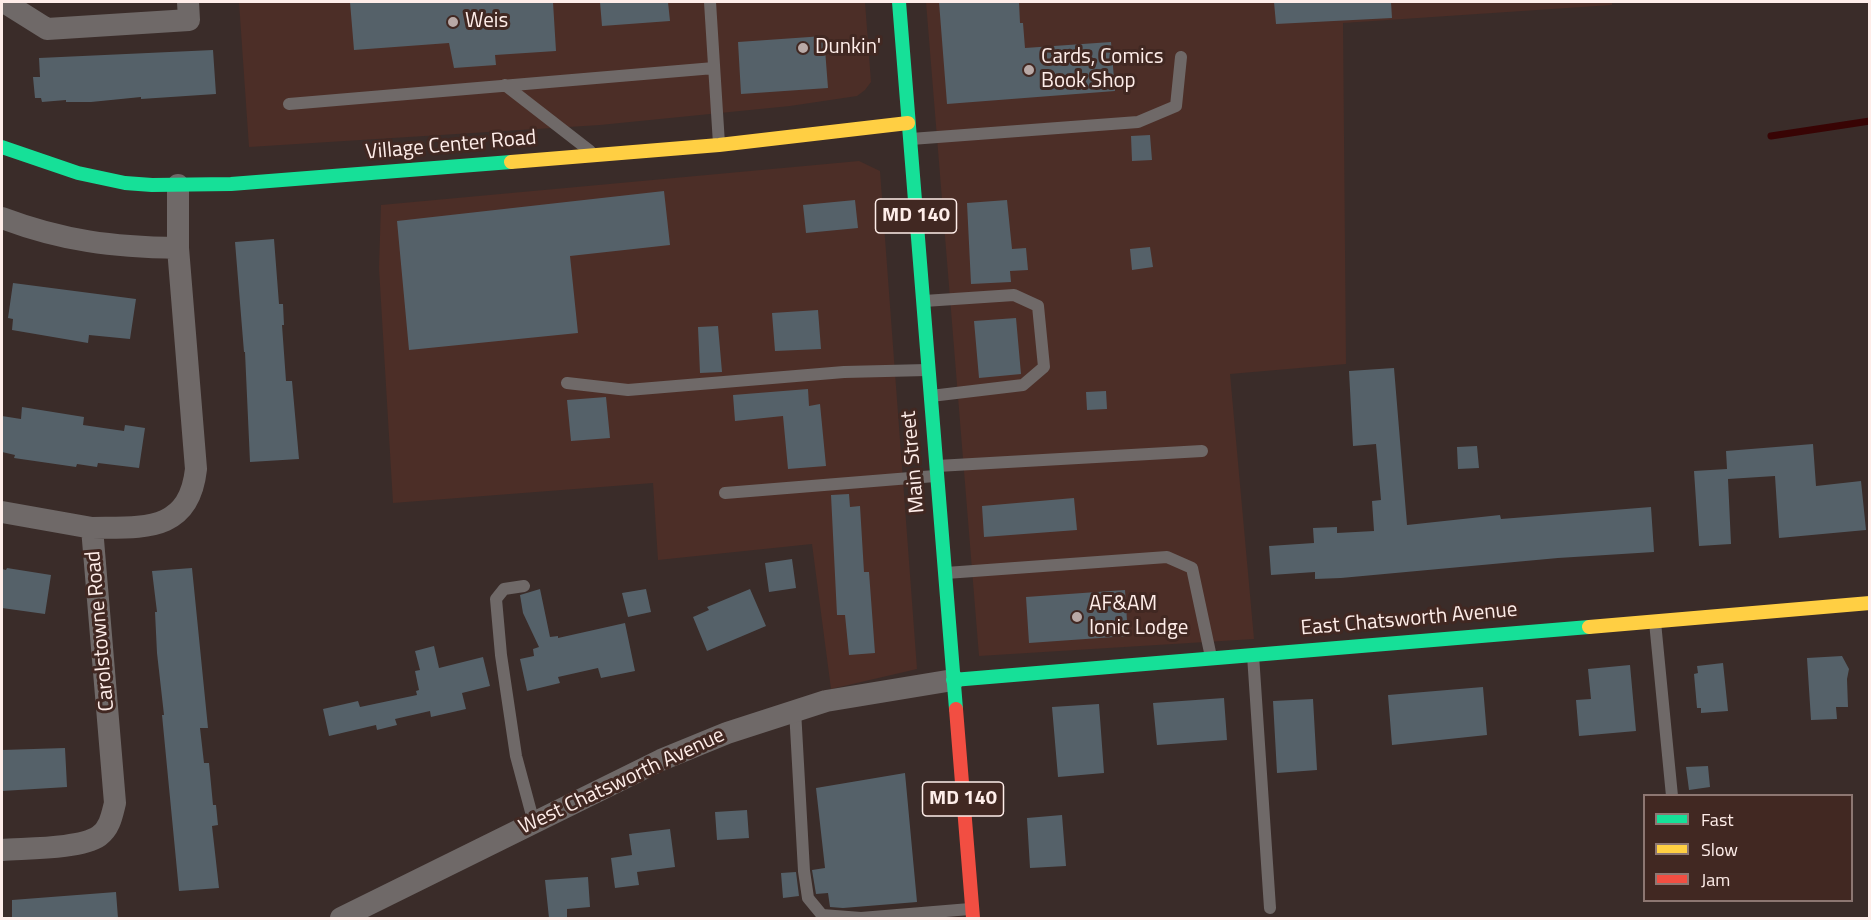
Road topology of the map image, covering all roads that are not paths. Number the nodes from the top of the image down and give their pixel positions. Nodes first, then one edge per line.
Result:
1 (4, 2) edge
2 (188, 2) edge
3 (710, 2) edge
4 (899, 2) edge
5 (1181, 57) dead end
6 (714, 68) junction
7 (505, 85) junction
8 (289, 104) dead end
9 (908, 123) junction
10 (910, 140) junction
11 (719, 145) junction
12 (2, 147) edge
13 (596, 155) junction
14 (178, 185) junction
15 (2, 218) edge
16 (178, 248) junction
17 (923, 301) junction
18 (928, 369) junction
19 (567, 383) dead end
20 (930, 396) junction
21 (1202, 451) dead end
22 (936, 471) junction
23 (725, 493) dead end
24 (2, 512) edge
25 (93, 528) junction
26 (944, 573) junction
27 (524, 586) dead end
28 (1869, 603) edge
29 (1655, 621) junction
30 (1253, 654) junction
31 (1211, 658) junction
32 (953, 680) junction
33 (795, 710) junction
34 (1672, 794) edge
35 (534, 823) junction
36 (2, 850) edge
37 (1270, 908) dead end
38 (973, 914) edge
39 (341, 918) edge

1 - 2 street
3 - 6 lane
4 - 9 street, Main Street / MD 140
5 - 10 lane
6 - 7 lane
6 - 11 lane
7 - 8 lane
7 - 13 lane
9 - 10 street, Main Street / MD 140
9 - 11 street, Village Center Road
10 - 17 street, Main Street / MD 140
11 - 13 street, Village Center Road
12 - 14 street, Village Center Road
13 - 14 street, Village Center Road
14 - 16 street, Carolstowne Road
15 - 16 street
16 - 25 street, Carolstowne Road
17 - 18 street, Main Street / MD 140
17 - 20 lane
18 - 19 lane
18 - 20 street, Main Street / MD 140
20 - 22 street, Main Street / MD 140
21 - 22 lane
22 - 23 lane
22 - 26 street, Main Street / MD 140
24 - 25 street
25 - 36 street, Carolstowne Road
26 - 31 lane
26 - 32 street, Main Street / MD 140
27 - 35 lane
28 - 29 street, East Chatsworth Avenue
29 - 30 street, East Chatsworth Avenue
29 - 34 lane
30 - 31 street, East Chatsworth Avenue
30 - 37 lane
31 - 32 street, East Chatsworth Avenue
32 - 33 street, West Chatsworth Avenue
32 - 38 street, Main Street / MD 140
33 - 35 street, West Chatsworth Avenue
33 - 38 lane
35 - 39 street, West Chatsworth Avenue

